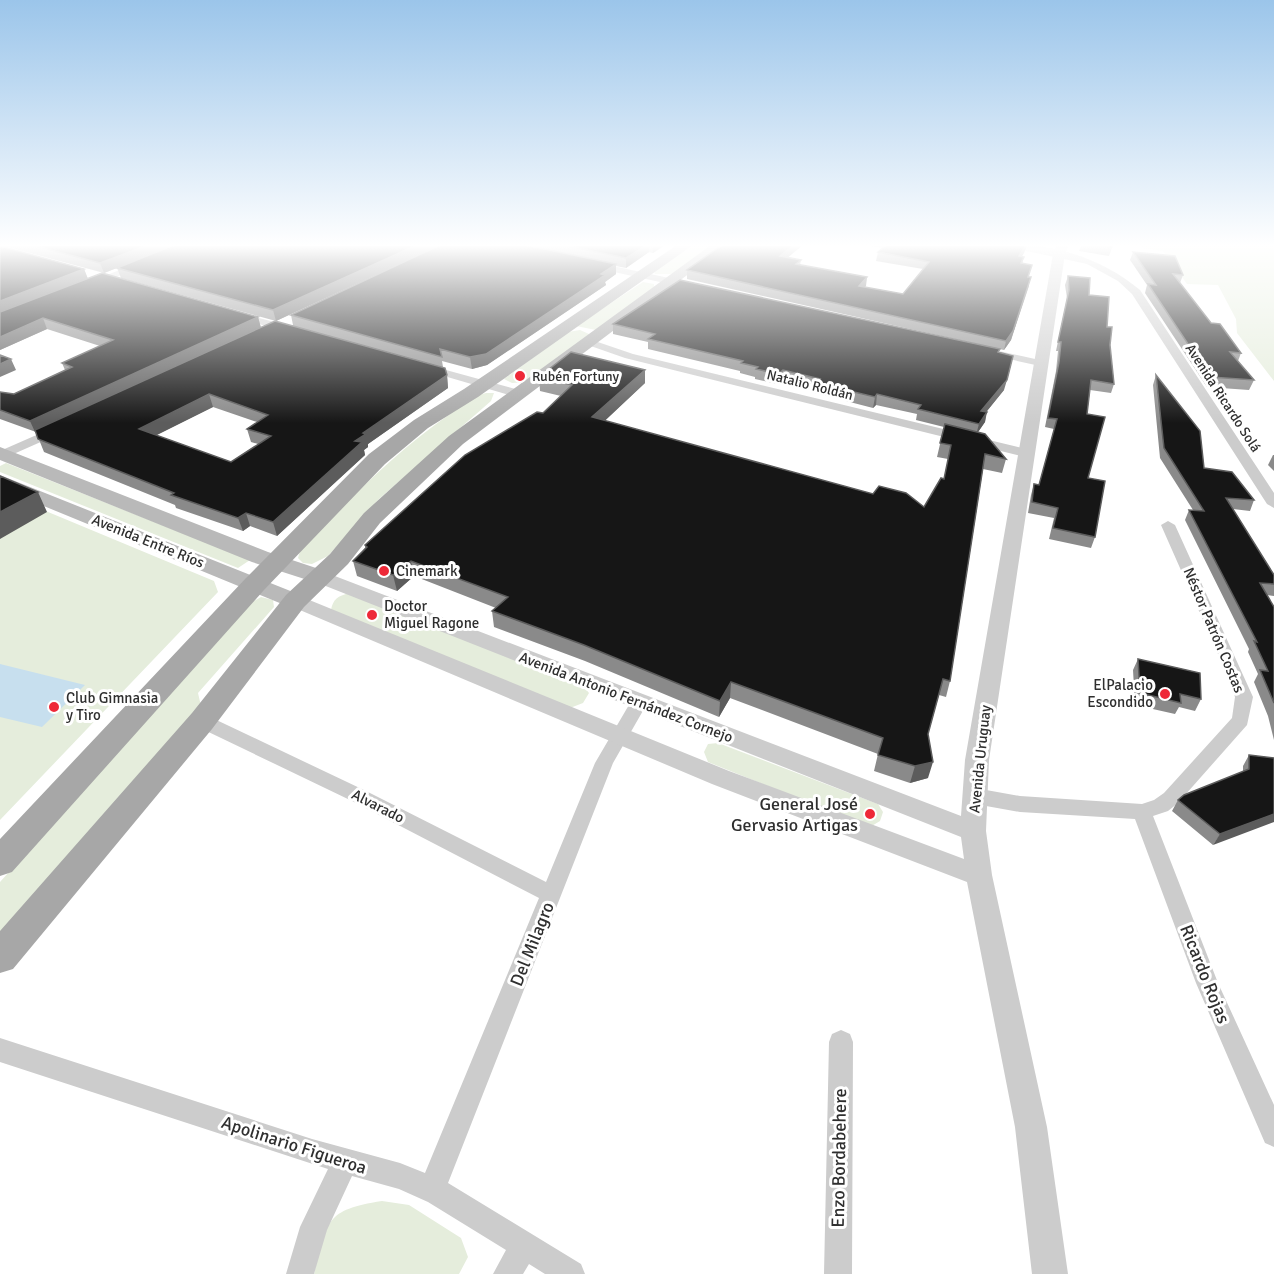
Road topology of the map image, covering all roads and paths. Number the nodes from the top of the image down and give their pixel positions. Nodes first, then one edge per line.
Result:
1 (600, 304) edge
2 (639, 304) edge
3 (1051, 304) edge
4 (1144, 304) edge
5 (223, 311) edge
6 (299, 316) edge
7 (278, 326) junction
8 (566, 328) junction
9 (300, 332) edge
10 (256, 336) edge
11 (593, 339) junction
12 (982, 350) edge
13 (1040, 363) junction
14 (414, 364) edge
15 (485, 384) junction
16 (519, 394) junction
17 (64, 426) edge
18 (1025, 453) junction
19 (1, 454) edge
20 (0, 481) edge
21 (1274, 504) edge
22 (1168, 525) dead end
23 (279, 562) junction
24 (320, 578) junction
25 (255, 584) junction
26 (295, 601) junction
27 (639, 702) junction
28 (202, 721) junction
29 (618, 737) junction
30 (975, 796) junction
31 (1142, 812) junction
32 (973, 831) junction
33 (0, 862) edge
34 (979, 875) junction
35 (552, 895) junction
36 (0, 957) edge
37 (841, 1042) dead end
38 (0, 1050) edge
39 (1274, 1134) edge
40 (345, 1162) junction
41 (432, 1190) junction
42 (525, 1246) junction
43 (300, 1274) edge
44 (507, 1274) edge
45 (571, 1274) edge
46 (838, 1274) edge
47 (1050, 1274) edge

1 - 8 main road
2 - 11 main road
3 - 13 street, Avenida Uruguay
4 - 21 street, Avenida Ricardo Solá
5 - 7 street
6 - 7 street
7 - 9 street
7 - 10 street
8 - 11 main road
8 - 15 main road
11 - 16 main road
11 - 18 street, Natalio Roldán
12 - 13 street
13 - 18 street, Avenida Uruguay
14 - 15 street
15 - 16 street
15 - 23 main road
16 - 24 main road
17 - 19 street
18 - 30 street, Avenida Uruguay
19 - 23 main road, Avenida Entre Ríos
20 - 25 main road, Avenida Entre Ríos
22 - 31 street, Néstor Patrón Costas
23 - 24 main road, Avenida Antonio Fernández Cornejo
23 - 25 main road
24 - 26 main road
24 - 27 street, Avenida Antonio Fernández Cornejo
25 - 26 main road, Avenida Entre Ríos
25 - 33 main road
26 - 28 main road
26 - 29 street
27 - 29 street, Del Milagro
27 - 32 street, Avenida Antonio Fernández Cornejo
28 - 35 street, Alvarado
28 - 36 main road
29 - 34 street
29 - 35 street, Del Milagro
30 - 31 street, Néstor Patrón Costas
30 - 32 street, Avenida Uruguay
31 - 39 street, Ricardo Rojas
32 - 34 street, Avenida Uruguay
34 - 47 street, Avenida Uruguay
35 - 41 street, Del Milagro
37 - 46 street, Enzo Bordabehere
38 - 40 street, Apolinario Figueroa
40 - 41 street, Apolinario Figueroa
40 - 43 street
41 - 42 street, Apolinario Figueroa
42 - 44 street
42 - 45 street, Apolinario Figueroa

